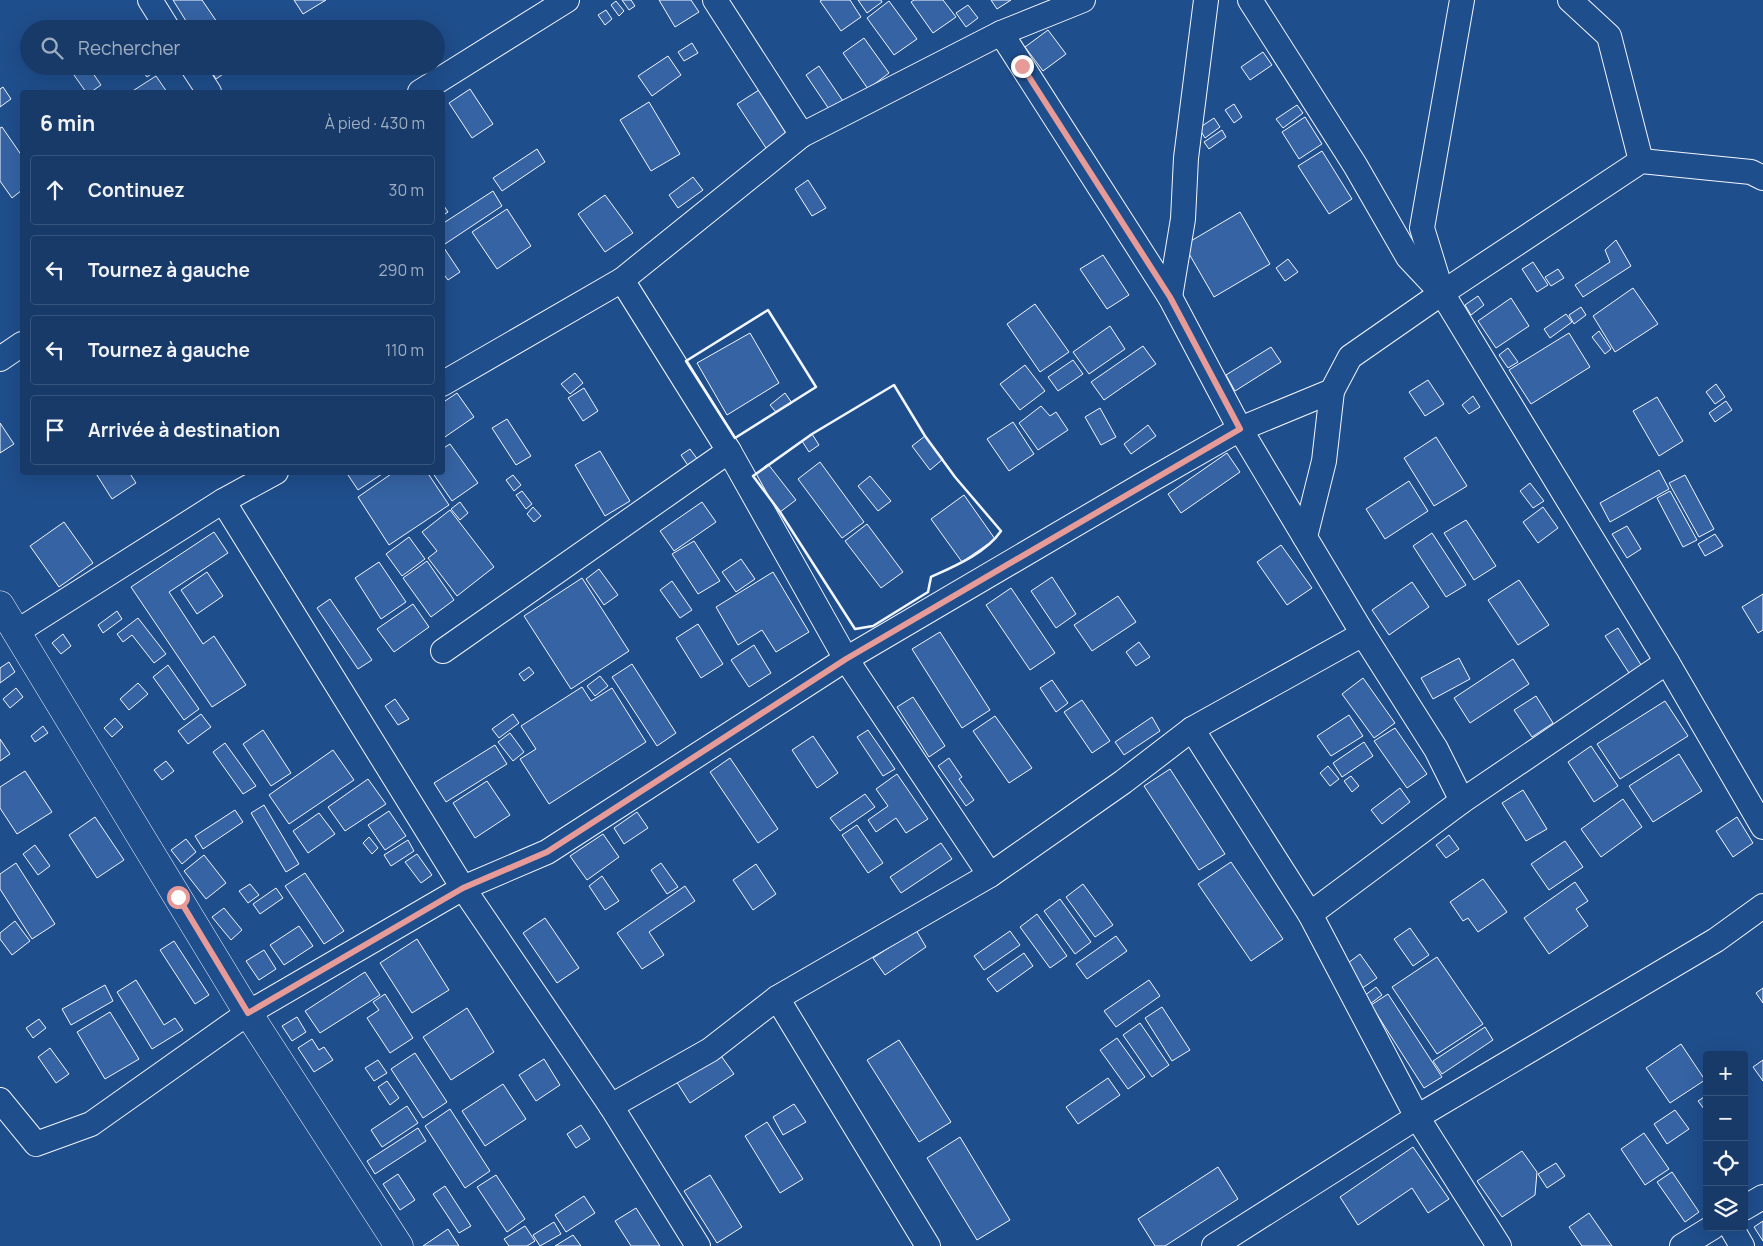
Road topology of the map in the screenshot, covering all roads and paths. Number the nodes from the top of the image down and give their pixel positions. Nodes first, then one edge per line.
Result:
1 (150, 0) edge
2 (567, 0) edge
3 (715, 0) edge
4 (1083, 0) edge
5 (1206, 0) edge
6 (1250, 0) edge
7 (1462, 0) edge
8 (1570, 0) edge
9 (162, 20) edge
10 (1001, 33) junction
11 (198, 75) edge
12 (208, 90) edge
13 (423, 90) edge
14 (802, 135) junction
15 (1641, 161) junction
16 (1763, 178) edge
17 (622, 280) junction
18 (1442, 293) junction
19 (1170, 297) junction
20 (20, 345) edge
21 (0, 359) edge
22 (445, 382) edge
23 (1332, 391) junction
24 (1240, 429) junction
25 (729, 451) junction
26 (270, 475) edge
27 (223, 500) junction
28 (1305, 538) junction
29 (0, 604) edge
30 (18, 632) junction
31 (1363, 634) junction
32 (443, 651) dead end
33 (846, 659) junction
34 (1667, 662) junction
35 (1192, 729) junction
36 (1462, 801) junction
37 (1763, 827) edge
38 (990, 875) junction
39 (463, 888) junction
40 (1763, 906) edge
41 (1310, 914) junction
42 (777, 998) junction
43 (248, 1013) junction
44 (0, 1100) edge
45 (611, 1106) junction
46 (1417, 1117) junction
47 (1763, 1197) edge
48 (1748, 1206) edge
49 (1706, 1231) edge
50 (1733, 1231) edge
51 (399, 1246) edge
52 (698, 1246) edge
53 (928, 1246) edge
54 (1214, 1246) edge
55 (1499, 1246) edge
56 (1682, 1246) edge
57 (1742, 1246) edge

1 - 9 street
2 - 13 street
3 - 14 street
4 - 10 street
5 - 19 street
6 - 18 street
7 - 18 street
8 - 15 street
10 - 14 street
10 - 19 street
11 - 12 street
14 - 17 street
15 - 16 street
15 - 18 street
17 - 22 street
17 - 25 street
18 - 23 street
18 - 34 street
19 - 24 street
20 - 21 street
23 - 24 street
23 - 28 street
24 - 28 street
24 - 33 street
25 - 32 street
25 - 33 street
26 - 27 street
27 - 30 street
27 - 39 street
28 - 31 street
29 - 30 street
30 - 43 street
31 - 35 street
31 - 36 street
33 - 38 street
33 - 39 street
34 - 36 street
34 - 37 street
35 - 38 street
35 - 41 street
36 - 41 street
38 - 42 street
39 - 43 street
39 - 45 street
40 - 46 street
41 - 46 street
42 - 45 street
42 - 53 street
43 - 44 street
43 - 51 street
45 - 52 street
46 - 54 street
46 - 55 street
47 - 48 street
49 - 56 street
50 - 57 street

